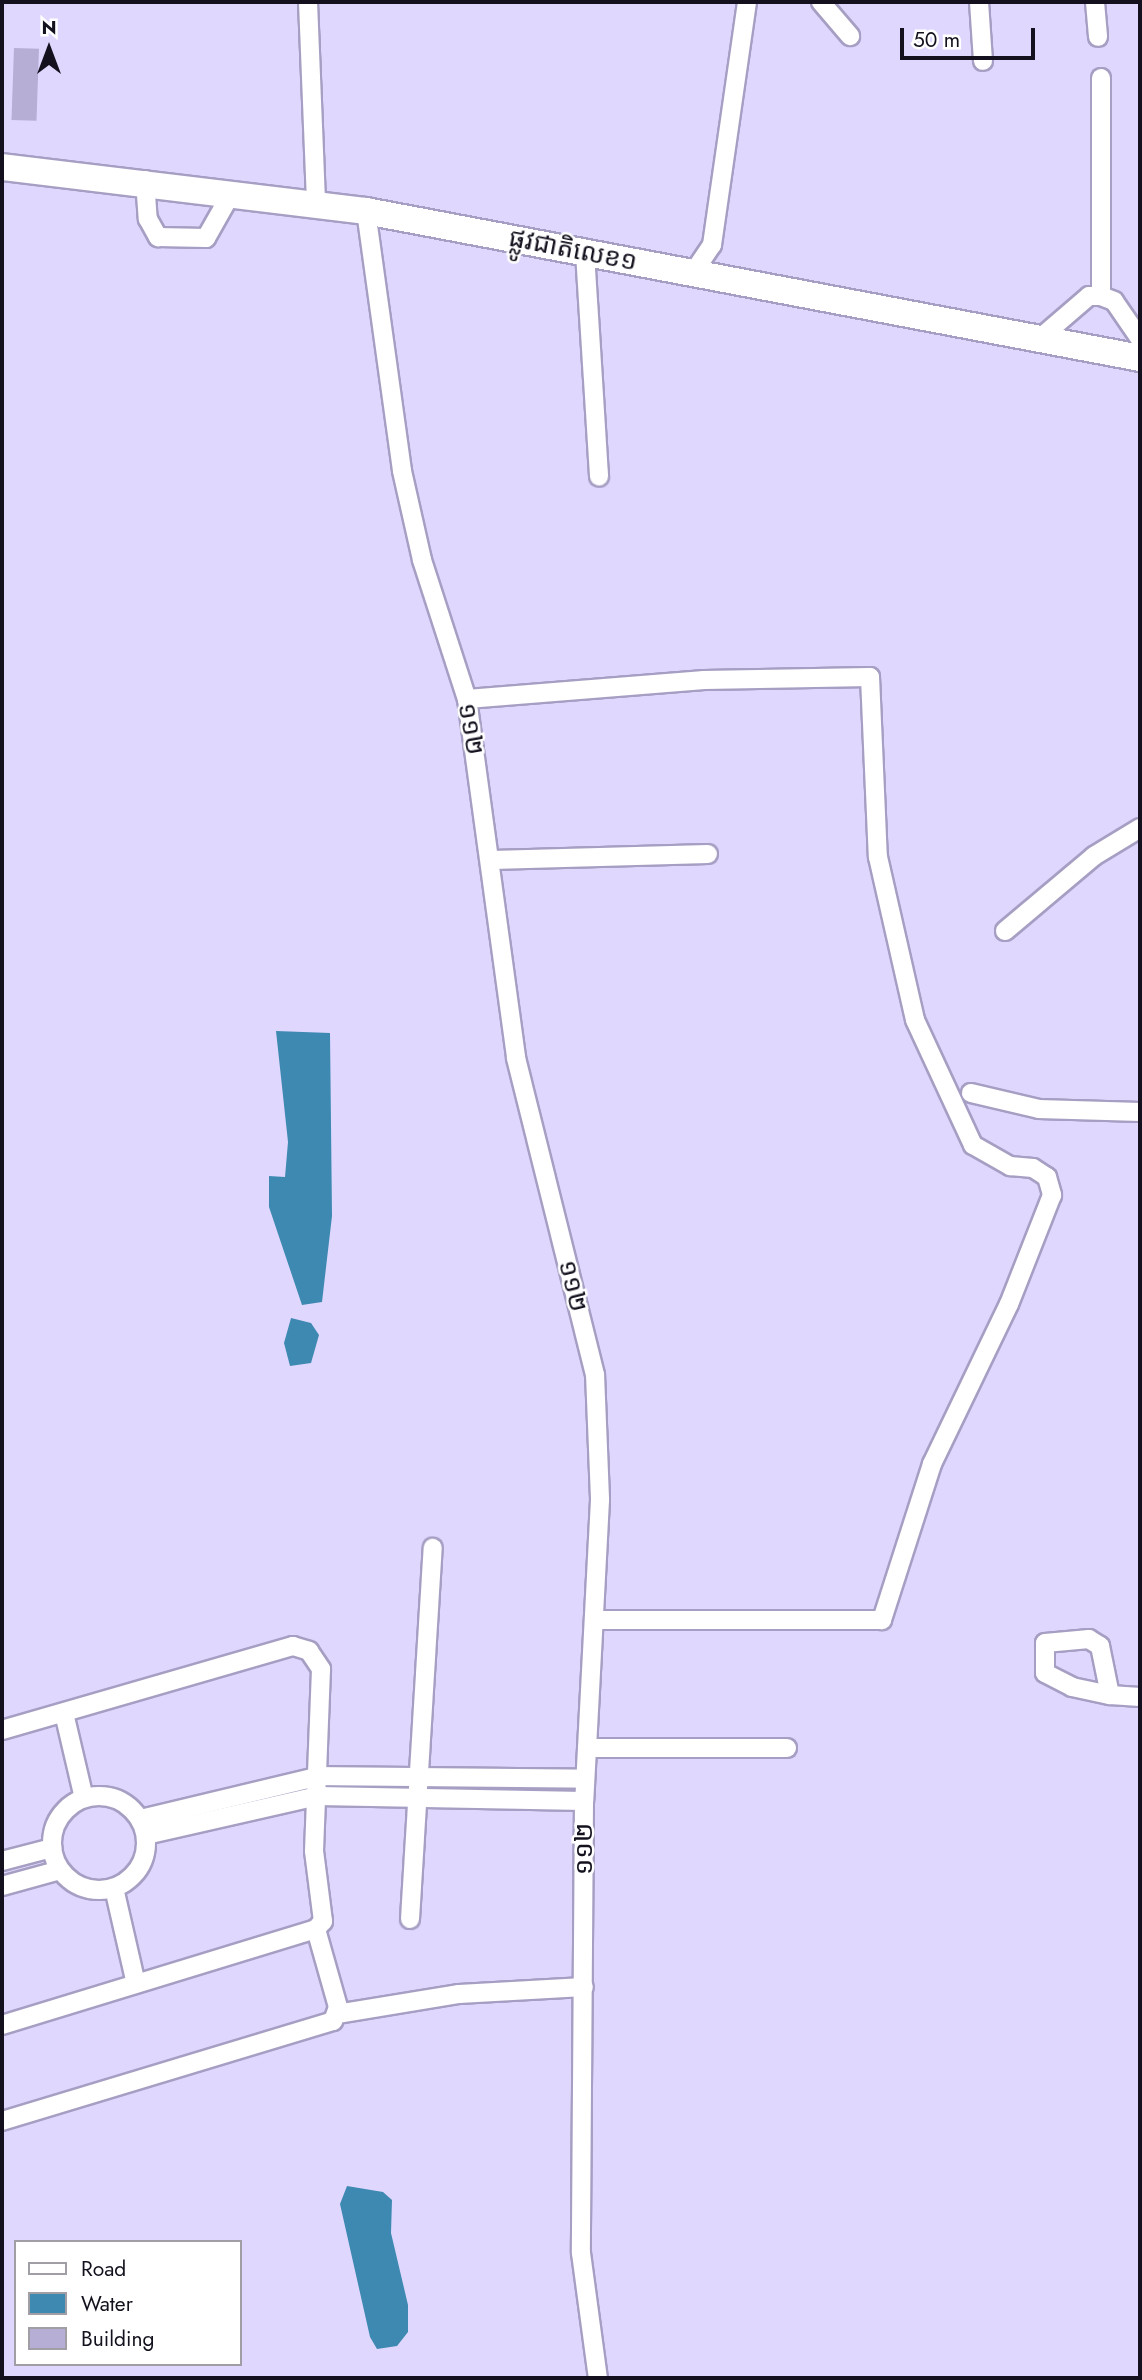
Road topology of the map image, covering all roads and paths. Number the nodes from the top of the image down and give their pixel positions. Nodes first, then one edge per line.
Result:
1 (308, 2) edge
2 (747, 2) edge
3 (821, 2) edge
4 (979, 2) edge
5 (1095, 2) edge
6 (850, 36) dead end
7 (1098, 37) dead end
8 (983, 61) dead end
9 (1101, 78) dead end
10 (2, 167) edge
11 (145, 180) junction
12 (232, 192) junction
13 (316, 203) junction
14 (366, 211) junction
15 (585, 253) junction
16 (693, 273) junction
17 (1101, 296) junction
18 (1039, 339) junction
19 (1140, 340) edge
20 (1140, 358) edge
21 (599, 477) dead end
22 (467, 699) junction
23 (1140, 828) edge
24 (708, 854) dead end
25 (492, 860) junction
26 (1005, 931) dead end
27 (971, 1093) dead end
28 (1140, 1112) edge
29 (433, 1548) dead end
30 (594, 1620) junction
31 (1110, 1695) dead end
32 (1140, 1697) edge
33 (64, 1713) junction
34 (2, 1730) edge
35 (587, 1748) junction
36 (787, 1748) dead end
37 (320, 1776) junction
38 (418, 1776) junction
39 (585, 1779) junction
40 (318, 1796) junction
41 (418, 1797) junction
42 (85, 1798) junction
43 (584, 1801) junction
44 (144, 1827) junction
45 (52, 1848) junction
46 (2, 1861) edge
47 (60, 1870) junction
48 (2, 1886) edge
49 (114, 1888) junction
50 (410, 1919) dead end
51 (316, 1929) junction
52 (136, 1984) junction
53 (584, 1987) junction
54 (337, 2014) junction
55 (2, 2025) edge
56 (2, 2121) edge
57 (598, 2378) edge

1 - 13 street
2 - 16 street
3 - 6 street
4 - 8 street
5 - 7 street
9 - 17 street
10 - 11 highway, ផ្លូវជាតិលេខ១
11 - 12 highway, ផ្លូវជាតិលេខ១
11 - 12 street
12 - 13 highway, ផ្លូវជាតិលេខ១
13 - 14 highway, ផ្លូវជាតិលេខ១
14 - 15 highway, ផ្លូវជាតិលេខ១
14 - 22 street, ១១២
15 - 16 highway, ផ្លូវជាតិលេខ១
15 - 21 street
16 - 18 highway, ផ្លូវជាតិលេខ១
17 - 18 street
17 - 19 street
18 - 20 highway, ផ្លូវជាតិលេខ១
22 - 25 street, ១១២
22 - 30 street
23 - 26 street
24 - 25 street
25 - 30 street, ១១២
27 - 28 street
29 - 38 street
30 - 35 street, ១១២
31 - 32 street
33 - 34 street
33 - 37 street
33 - 42 street
35 - 36 street
35 - 39 street, ១១២
37 - 38 street
37 - 40 street
37 - 44 street
38 - 39 street
38 - 41 street
39 - 43 street, ១១២
40 - 41 street
40 - 44 street
40 - 51 street
41 - 43 street
41 - 50 street
42 - 44 street
42 - 45 street
43 - 53 street, ១១២
44 - 49 street
45 - 46 street
45 - 47 street
47 - 48 street
47 - 49 street
49 - 52 street
51 - 52 street
51 - 54 street
52 - 55 street
53 - 54 street
53 - 57 street, ១១២
54 - 56 street

